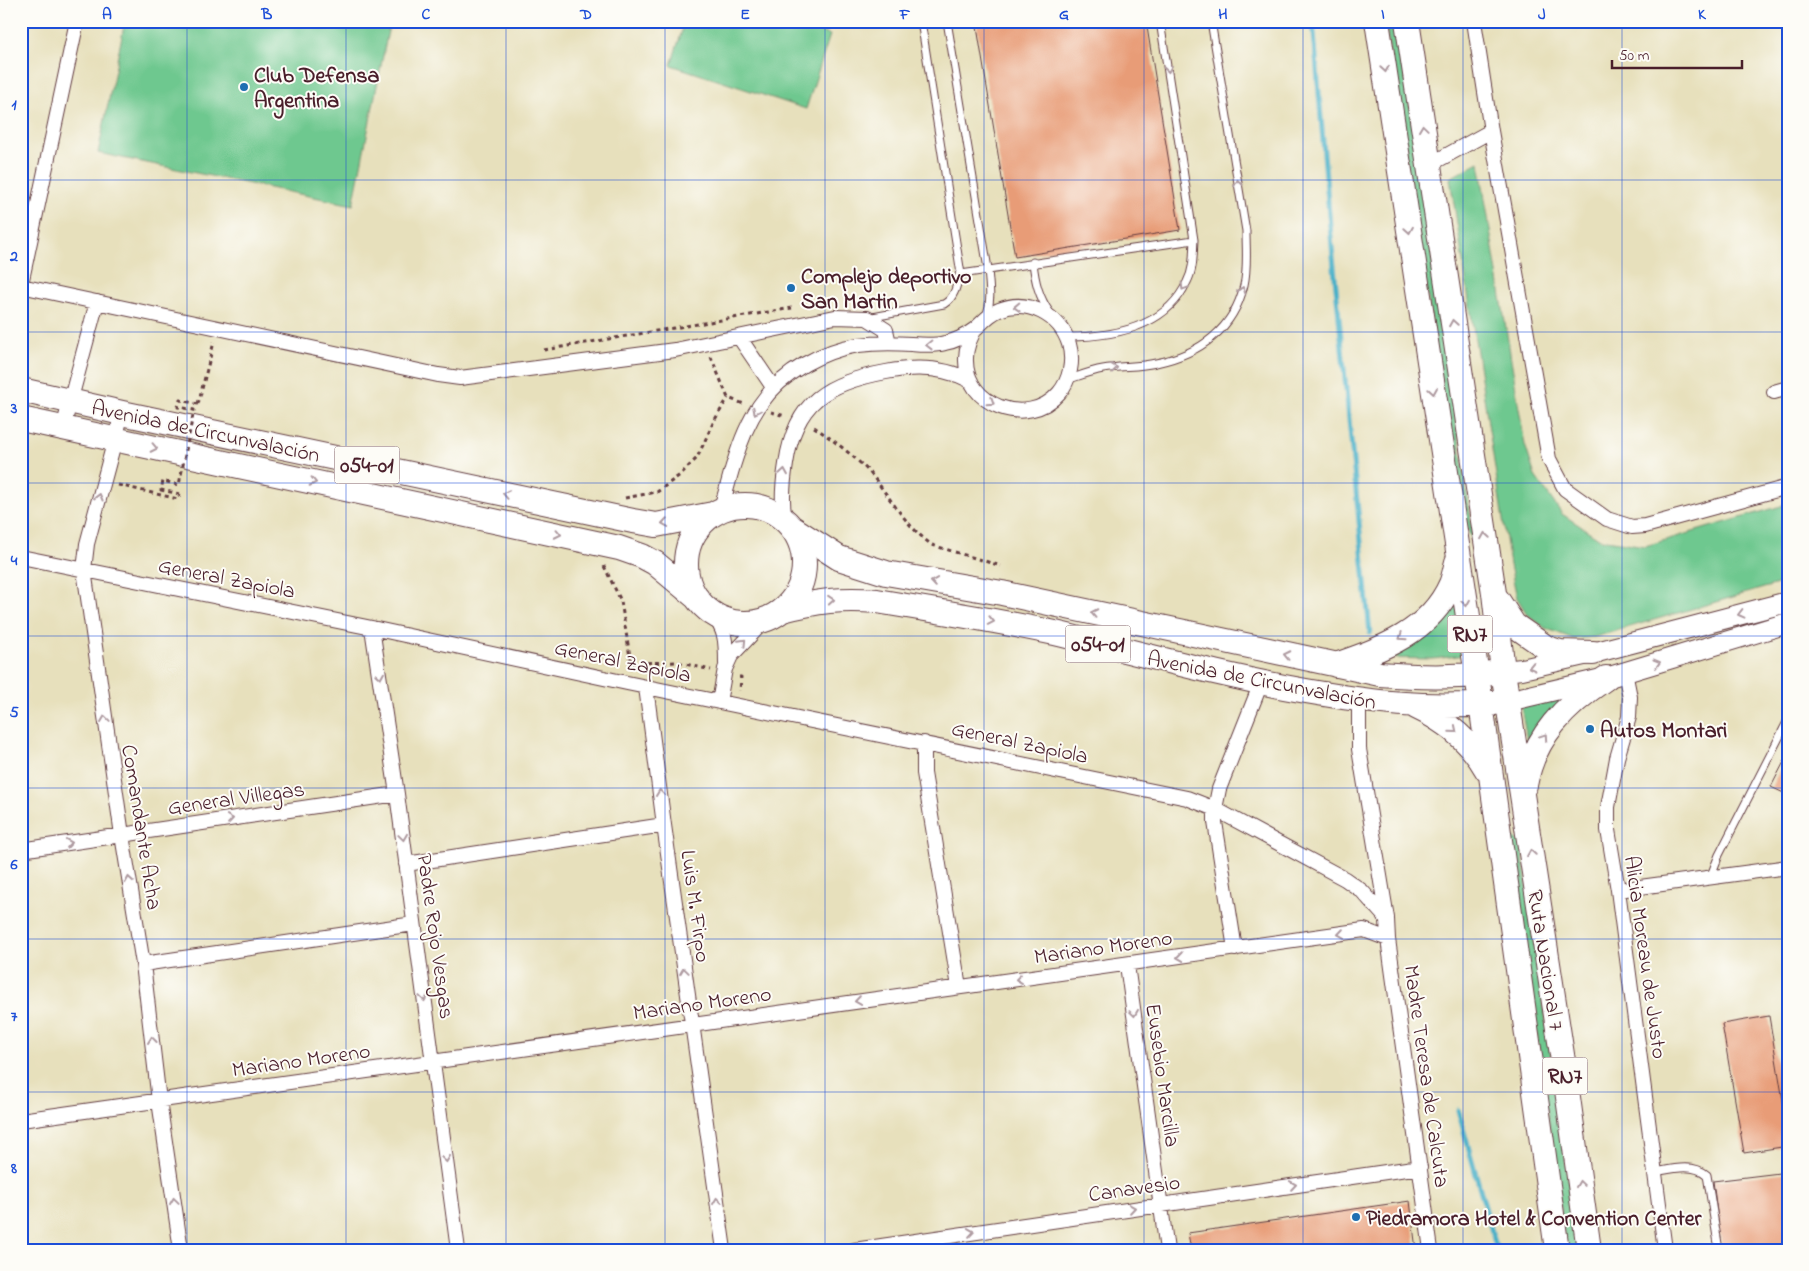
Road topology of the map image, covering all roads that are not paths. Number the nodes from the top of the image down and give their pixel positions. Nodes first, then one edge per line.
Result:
1 (77, 21) edge
2 (921, 21) edge
3 (947, 21) edge
4 (1160, 21) edge
5 (1211, 21) edge
6 (1377, 21) edge
7 (1407, 21) edge
8 (1474, 21) edge
9 (1491, 132) junction
10 (1429, 165) junction
11 (1194, 240) junction
12 (1033, 262) junction
13 (988, 269) junction
14 (960, 271) junction
15 (21, 285) edge
16 (97, 302) junction
17 (867, 318) junction
18 (986, 318) junction
19 (1058, 324) junction
20 (975, 329) junction
21 (739, 337) junction
22 (1066, 337) junction
23 (889, 343) junction
24 (1067, 380) junction
25 (971, 381) junction
26 (773, 388) junction
27 (1788, 388) edge
28 (21, 390) edge
29 (1774, 392) dead end
30 (70, 401) junction
31 (122, 413) junction
32 (21, 419) edge
33 (63, 428) junction
34 (115, 440) junction
35 (1788, 487) edge
36 (717, 512) junction
37 (788, 524) junction
38 (21, 557) edge
39 (1459, 557) junction
40 (84, 570) junction
41 (1494, 593) junction
42 (1788, 602) edge
43 (704, 605) junction
44 (775, 614) junction
45 (1788, 623) edge
46 (372, 628) junction
47 (1593, 653) junction
48 (1334, 666) junction
49 (725, 671) junction
50 (1503, 671) junction
51 (1477, 675) junction
52 (1616, 675) junction
53 (1261, 683) junction
54 (646, 687) junction
55 (1359, 700) junction
56 (1508, 701) junction
57 (719, 702) junction
58 (1480, 704) junction
59 (1412, 705) junction
60 (1788, 720) edge
61 (924, 743) junction
62 (1490, 775) junction
63 (397, 794) junction
64 (1523, 799) junction
65 (1215, 809) junction
66 (664, 825) junction
67 (122, 835) junction
68 (21, 850) edge
69 (406, 864) junction
70 (1788, 867) edge
71 (1710, 878) junction
72 (1618, 890) junction
73 (1387, 919) junction
74 (414, 924) junction
75 (1388, 939) junction
76 (1234, 949) junction
77 (143, 964) junction
78 (1127, 965) junction
79 (959, 987) junction
80 (692, 1025) junction
81 (433, 1062) junction
82 (159, 1101) junction
83 (21, 1120) edge
84 (1420, 1167) junction
85 (1655, 1172) junction
86 (1160, 1204) junction
87 (180, 1250) edge
88 (458, 1250) edge
89 (724, 1250) edge
90 (854, 1250) edge
91 (1167, 1250) edge
92 (1431, 1250) edge
93 (1557, 1250) edge
94 (1589, 1250) edge
95 (1665, 1250) edge
96 (1719, 1250) edge

1 - 15 street
2 - 14 lane
3 - 13 lane
4 -> 11 lane
24 -> 5 lane
6 -> 39 highway, RN7
10 -> 7 highway, RN7
8 - 9 street
9 - 10 street
9 - 35 street
41 -> 10 highway, RN7
11 - 12 lane
11 -> 22 lane
12 - 13 lane
12 - 19 lane
13 - 14 lane
13 - 18 lane
14 - 17 lane
15 - 16 street
16 - 21 street
16 - 30 street
17 - 21 street
17 - 23 street
19 -> 18 street
18 - 20 street
19 - 22 street
20 -> 23 street
20 - 25 street
21 - 26 street
22 - 24 street
23 - 26 street
25 -> 24 street
37 -> 25 street
26 -> 36 street
27 - 29 street
28 - 30 highway, Avenida de Circunvalación / 054-01
30 - 31 highway, Avenida de Circunvalación / 054-01
30 - 33 street
31 - 34 street, Comandante Acha
36 -> 31 highway, Avenida de Circunvalación / 054-01
32 - 33 highway, Avenida de Circunvalación / 054-01
33 - 34 highway, Avenida de Circunvalación / 054-01
40 -> 34 street, Comandante Acha
34 -> 43 highway, Avenida de Circunvalación / 054-01
36 - 37 highway, Avenida de Circunvalación / 054-01
36 - 43 highway
37 - 44 highway
48 -> 37 highway, Avenida de Circunvalación / 054-01
38 - 40 street, General Zapiola
39 -> 48 highway
39 -> 51 highway, RN7
40 - 46 street, General Zapiola
67 -> 40 street, Comandante Acha
41 - 47 highway
41 - 50 highway, RN7
42 -> 47 main road, 054-01
43 - 44 highway, Avenida de Circunvalación / 054-01
43 - 49 street
49 -> 44 street
44 -> 53 highway, Avenida de Circunvalación / 054-01
52 -> 45 main road, 054-01
46 - 54 street, General Zapiola
46 -> 63 street, Padre Rojo Vesgas
47 -> 50 main road, 054-01
48 - 51 highway, Avenida de Circunvalación / 054-01
49 - 57 street
50 - 51 highway, Avenida de Circunvalación / 054-01
50 - 56 highway, Ruta Nacional 7 / RN7
51 - 58 highway, RN7
52 - 56 main road, 054-01
64 -> 52 highway
52 - 72 street, Alicia Moreau de Justo
53 - 55 highway, Avenida de Circunvalación / 054-01
53 - 65 street
54 - 57 street, General Zapiola
66 -> 54 street, Luis M. Firpo
55 - 59 highway, Avenida de Circunvalación / 054-01
55 - 73 street, Madre Teresa de Calcuta
56 - 58 highway, Avenida de Circunvalación / 054-01
56 - 64 highway, Ruta Nacional 7 / RN7
57 - 61 street, General Zapiola
58 - 59 highway, Avenida de Circunvalación / 054-01
58 - 62 highway, RN7
59 -> 62 highway
60 - 71 lane
61 - 65 street, General Zapiola
61 - 79 street
62 - 93 highway, RN7
67 -> 63 street, General Villegas
63 -> 69 street, Padre Rojo Vesgas
94 -> 64 highway, Ruta Nacional 7 / RN7
65 - 73 street, General Zapiola
65 - 76 street
66 - 69 street
80 -> 66 street, Luis M. Firpo
68 -> 67 street, General Villegas
77 -> 67 street, Comandante Acha
69 - 74 street, Padre Rojo Vesgas
70 - 71 street
71 - 72 street
72 - 85 street, Alicia Moreau de Justo
73 - 75 street, Madre Teresa de Calcuta
74 - 77 street
74 -> 81 street, Padre Rojo Vesgas
75 -> 76 street, Mariano Moreno
75 - 84 street, Madre Teresa de Calcuta
76 -> 78 street, Mariano Moreno
82 -> 77 street, Comandante Acha
78 -> 79 street, Mariano Moreno
78 -> 86 street, Eusebio Marcilla
79 -> 80 street, Mariano Moreno
80 - 81 street, Mariano Moreno
89 -> 80 street, Luis M. Firpo
81 - 82 street, Mariano Moreno
81 -> 88 street, Padre Rojo Vesgas
82 - 83 street, Mariano Moreno
87 -> 82 street, Comandante Acha
86 -> 84 street, Canavesio
84 - 92 street, Madre Teresa de Calcuta
85 - 95 street, Alicia Moreau de Justo
85 - 96 lane
90 -> 86 street, Canavesio
86 - 91 street, Eusebio Marcilla

